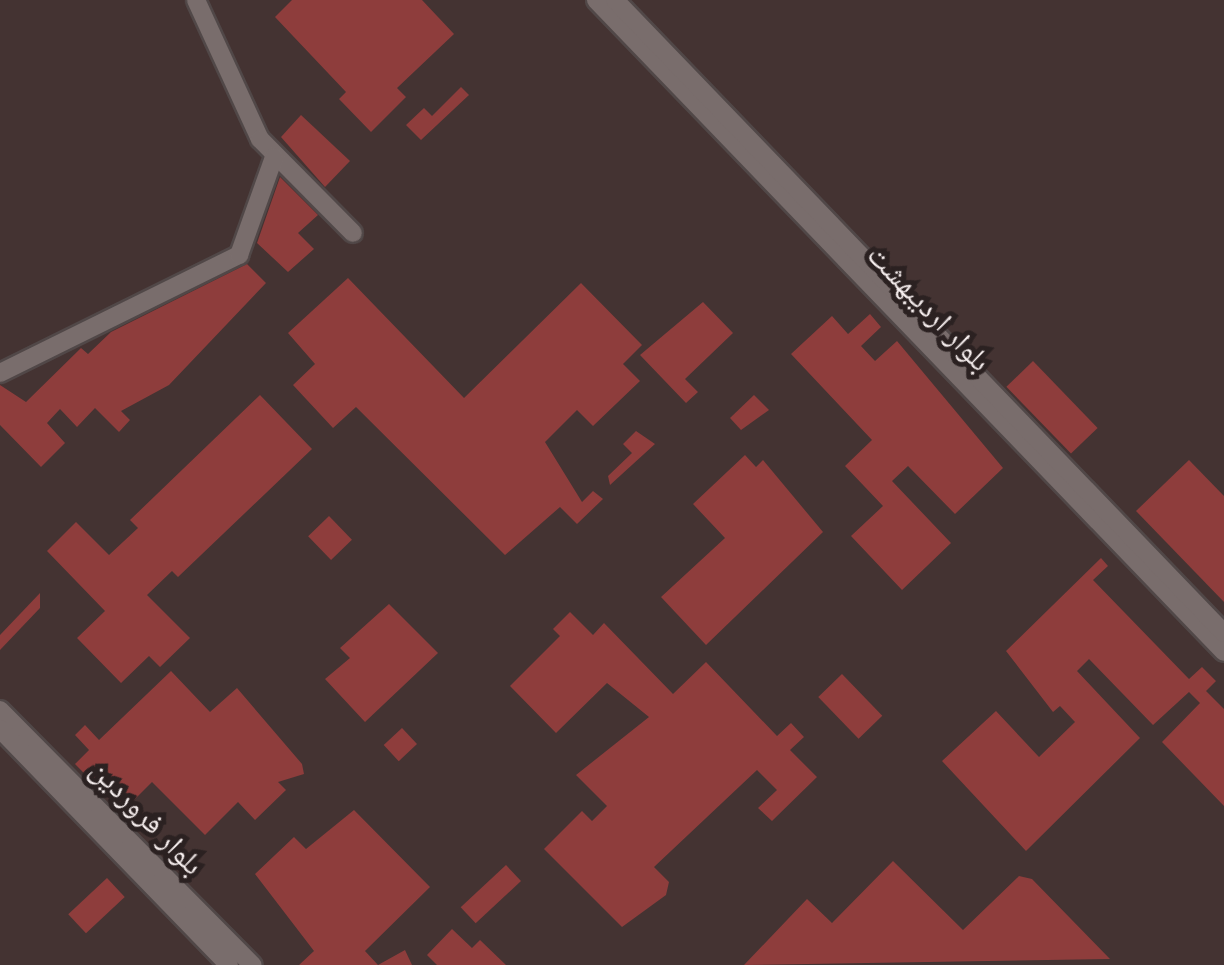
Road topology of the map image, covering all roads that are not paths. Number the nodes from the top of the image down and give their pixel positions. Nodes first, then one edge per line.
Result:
1 (196, 0) edge
2 (596, 0) edge
3 (614, 0) edge
4 (274, 157) junction
5 (353, 232) dead end
6 (0, 373) edge
7 (1224, 633) edge
8 (1224, 652) edge
9 (0, 710) edge
10 (0, 729) edge
11 (190, 913) junction
12 (228, 965) edge
13 (252, 965) edge

1 - 4 street
2 - 8 street, بلوار اردیبهشت
3 - 7 street, بلوار اردیبهشت
4 - 5 street
4 - 6 street
9 - 11 street, بلوار فروردین
10 - 11 street, بلوار فروردین
11 - 12 street, بلوار فروردین
11 - 13 street, بلوار فروردین

